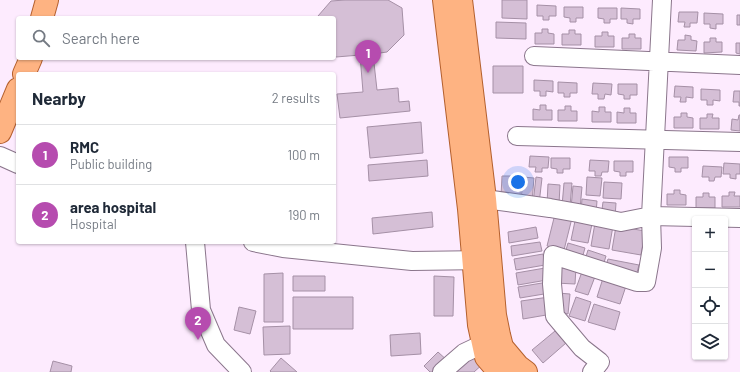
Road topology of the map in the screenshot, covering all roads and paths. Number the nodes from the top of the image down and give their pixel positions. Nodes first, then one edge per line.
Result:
1 (47, 0) edge
2 (444, 0) edge
3 (461, 0) edge
4 (662, 0) edge
5 (43, 16) edge
6 (534, 56) dead end
7 (30, 60) edge
8 (659, 62) junction
9 (740, 65) edge
10 (25, 72) edge
11 (16, 94) edge
12 (0, 132) edge
13 (517, 136) dead end
14 (655, 140) junction
15 (740, 142) edge
16 (0, 156) edge
17 (16, 163) edge
18 (485, 199) junction
19 (651, 216) junction
20 (740, 218) edge
21 (195, 244) edge
22 (263, 244) edge
23 (482, 260) junction
24 (483, 344) junction
25 (242, 372) edge
26 (442, 372) edge
27 (499, 372) edge
28 (526, 372) edge
29 (592, 372) edge

1 - 5 main road
2 - 23 main road
3 - 18 main road
4 - 8 street
6 - 8 street
7 - 10 main road
8 - 9 street
8 - 14 street
11 - 12 main road
13 - 14 street
14 - 15 street
14 - 19 street
16 - 17 street
18 - 19 street
18 - 23 main road
19 - 20 street
19 - 29 street
21 - 25 street
22 - 23 street
23 - 24 main road
23 - 28 main road
24 - 26 street
24 - 27 main road

